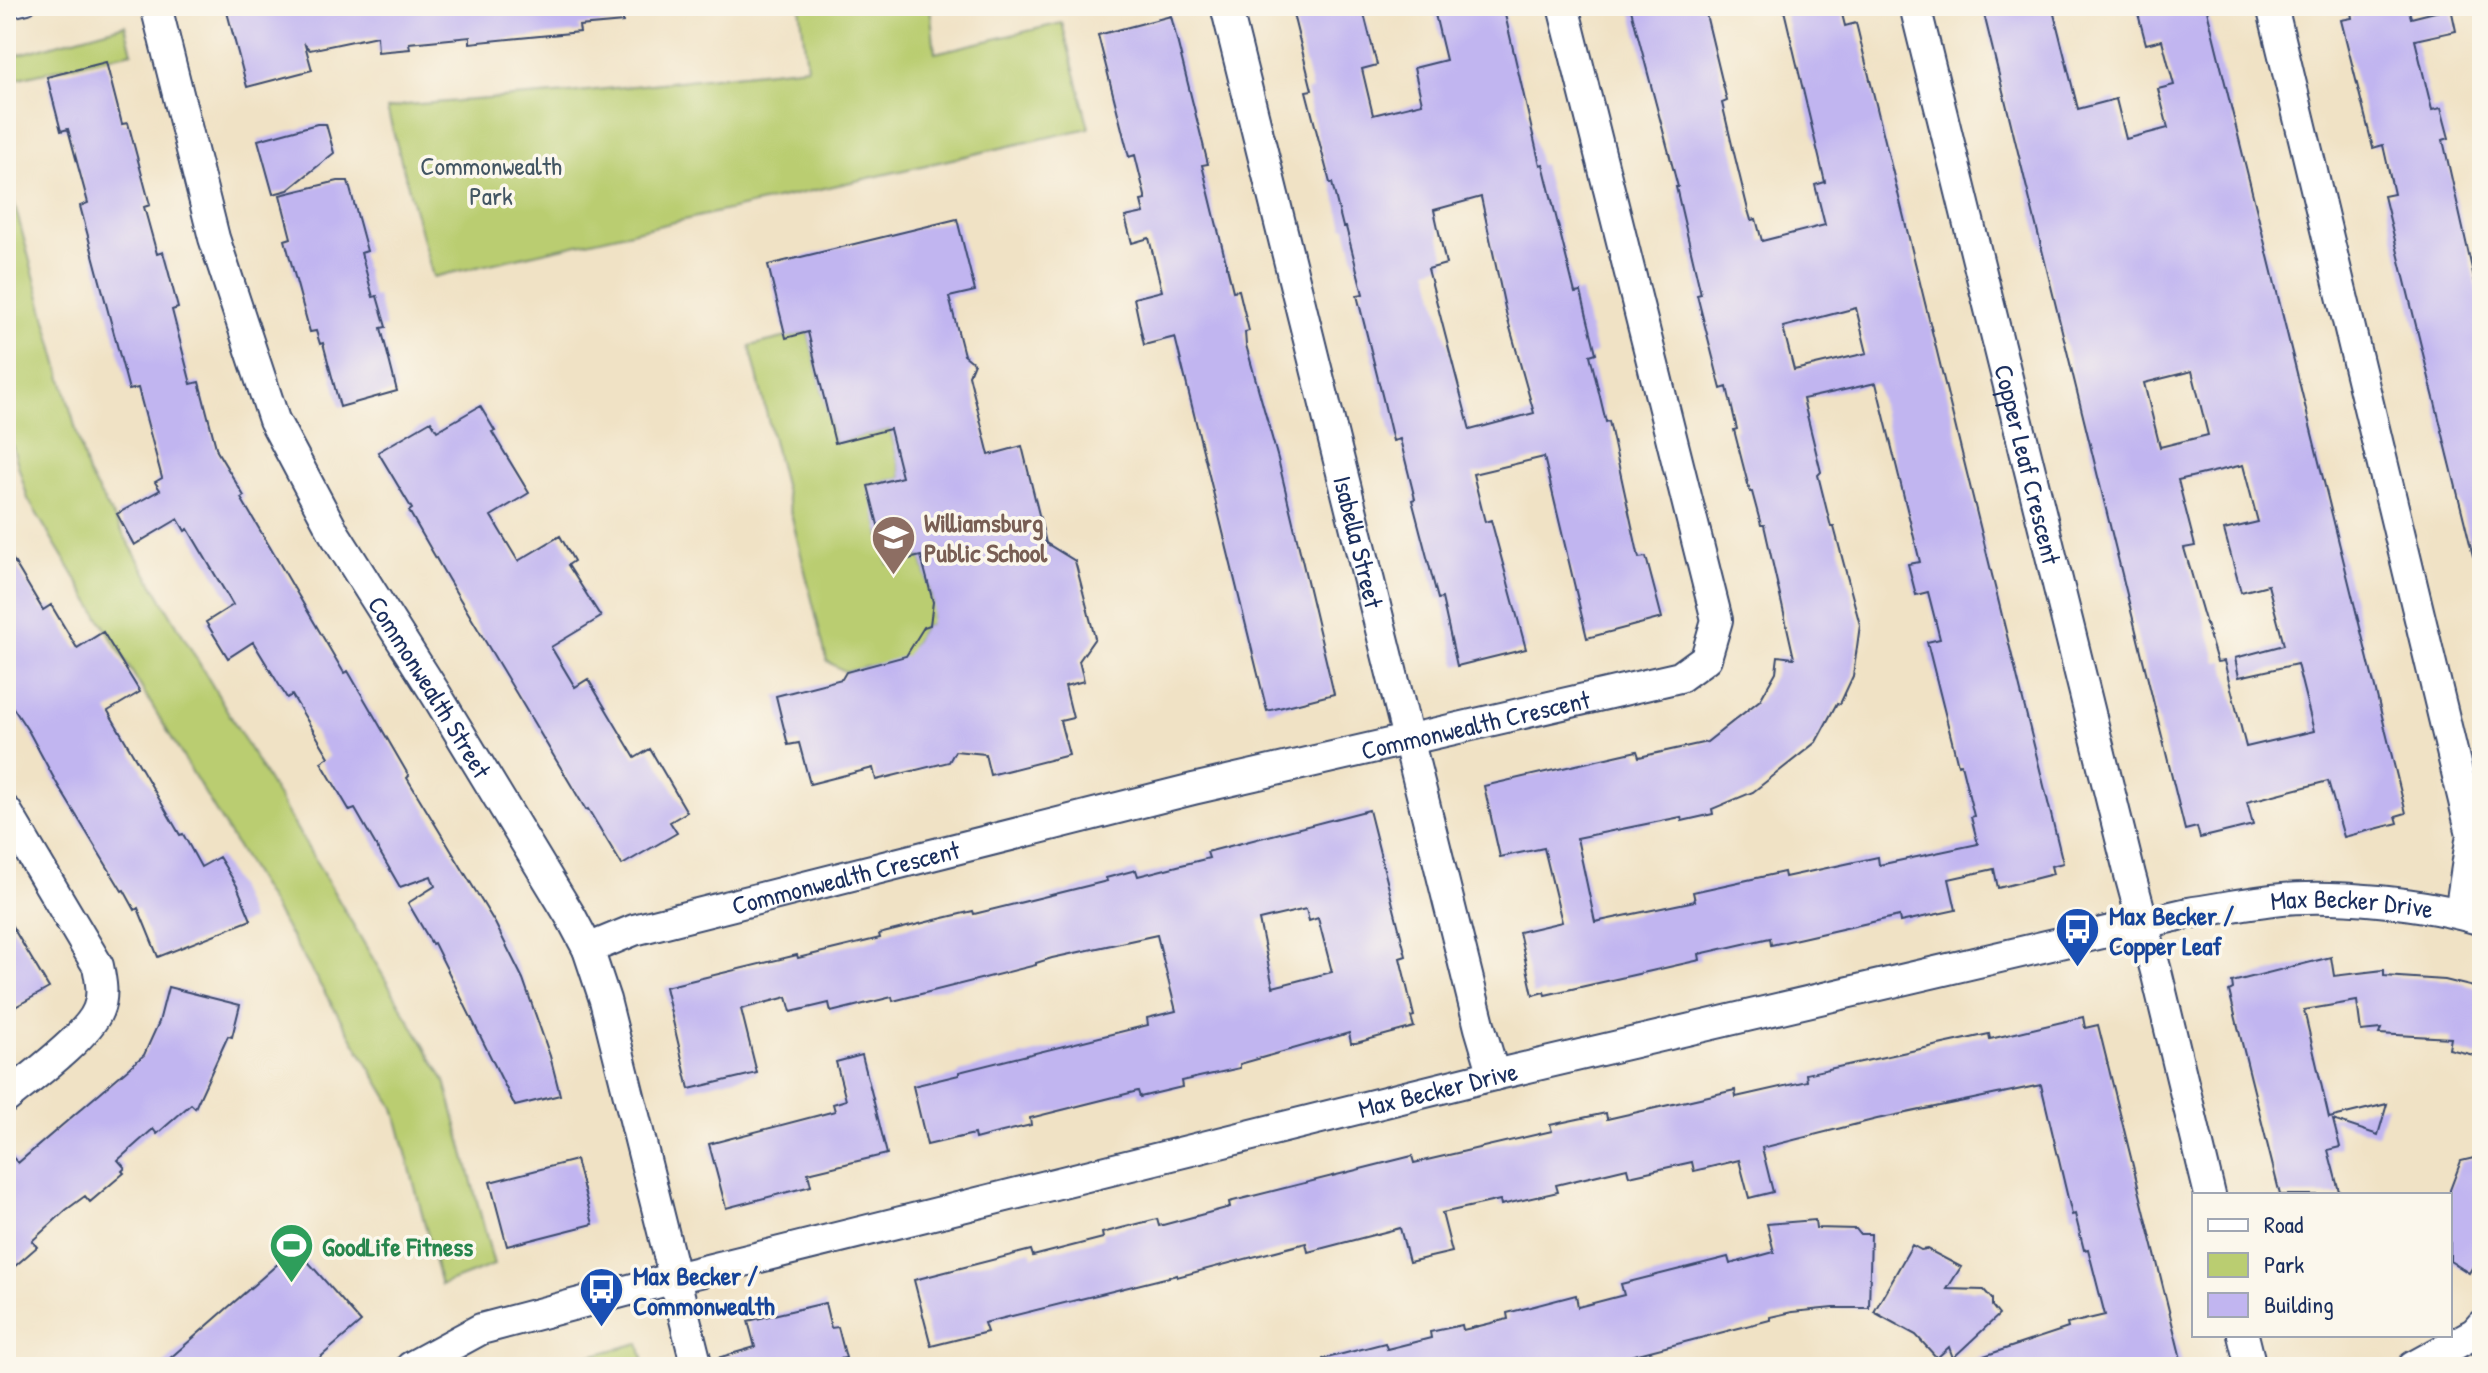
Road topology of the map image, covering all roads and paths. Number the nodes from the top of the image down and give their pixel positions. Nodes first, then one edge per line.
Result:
1 (28, 6) edge
2 (156, 6) edge
3 (1226, 6) edge
4 (1563, 6) edge
5 (1915, 6) edge
6 (2272, 6) edge
7 (6, 11) edge
8 (1410, 740) junction
9 (6, 811) edge
10 (2471, 916) edge
11 (2143, 924) junction
12 (588, 949) junction
13 (1494, 1075) junction
14 (6, 1098) edge
15 (2210, 1193) edge
16 (675, 1278) junction
17 (2482, 1325) edge
18 (2244, 1337) edge
19 (411, 1367) edge
20 (697, 1367) edge
21 (2251, 1367) edge
22 (2413, 1367) edge

1 - 7 lane
2 - 12 street, Commonwealth Street
3 - 8 street, Isabella Street
4 - 8 street, Commonwealth Crescent
5 - 11 street, Copper Leaf Crescent
6 - 10 street
8 - 12 street, Commonwealth Crescent
8 - 13 street, Isabella Street
9 - 14 street
10 - 11 street, Max Becker Drive
11 - 13 street, Max Becker Drive
11 - 15 street, Copper Leaf Crescent
12 - 16 street, Commonwealth Street
13 - 16 street, Max Becker Drive
16 - 19 street, Max Becker Drive
16 - 20 street, Commonwealth Street
17 - 22 street
18 - 21 street

